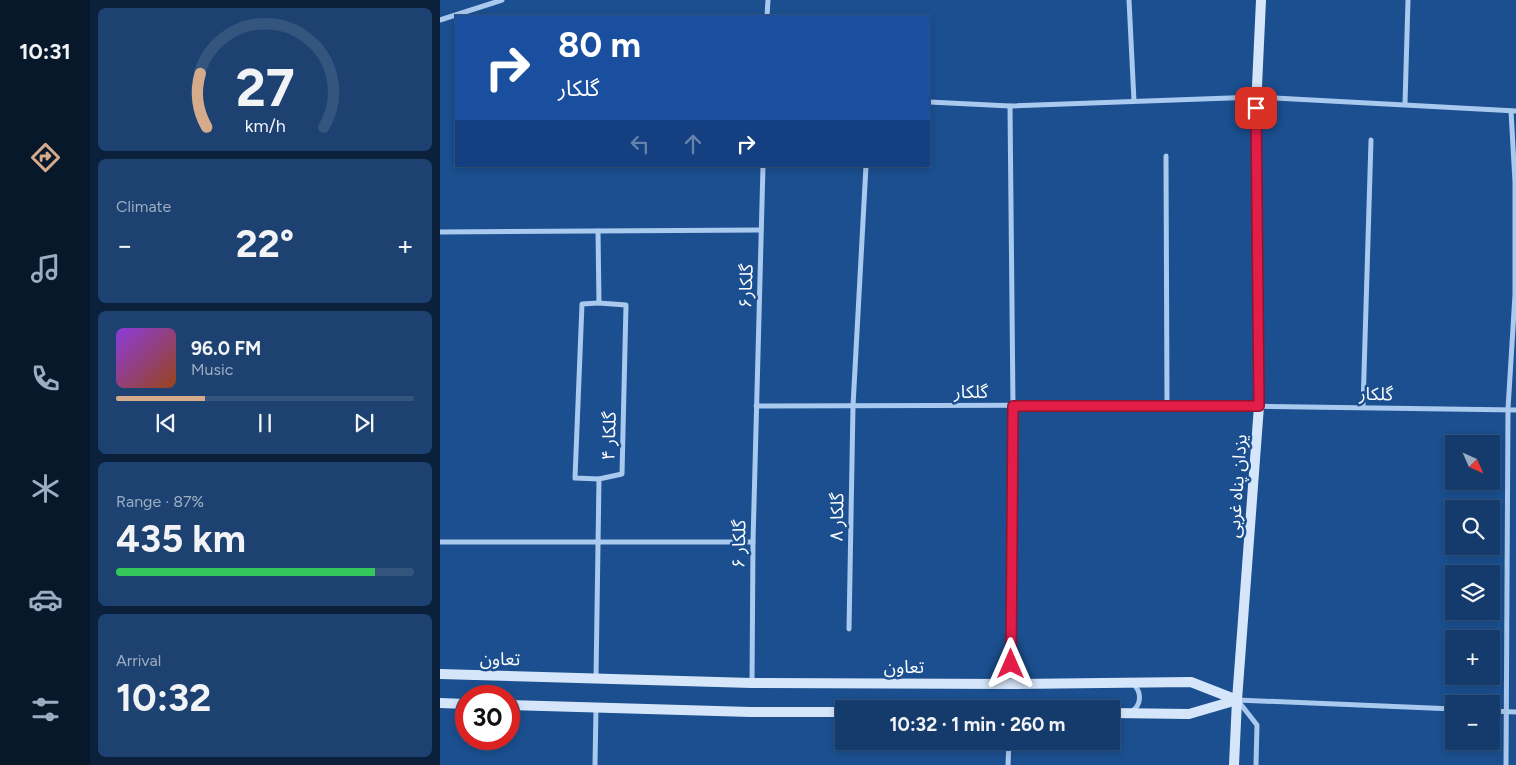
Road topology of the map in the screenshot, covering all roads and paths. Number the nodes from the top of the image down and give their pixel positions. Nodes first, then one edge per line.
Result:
1 (502, 0) edge
2 (768, 0) edge
3 (1129, 0) edge
4 (1260, 0) edge
5 (1408, 0) edge
6 (455, 15) edge
7 (456, 15) edge
8 (767, 15) edge
9 (440, 20) edge
10 (1257, 97) junction
11 (1134, 101) junction
12 (930, 102) edge
13 (1405, 104) junction
14 (1010, 106) junction
15 (1514, 111) edge
16 (1371, 140) dead end
17 (1166, 156) dead end
18 (763, 167) edge
19 (866, 167) edge
20 (761, 230) junction
21 (598, 231) junction
22 (440, 232) edge
23 (599, 303) junction
24 (1167, 405) junction
25 (756, 406) junction
26 (853, 406) junction
27 (1013, 406) junction
28 (1259, 406) junction
29 (1363, 407) junction
30 (1508, 409) junction
31 (1516, 410) edge
32 (599, 479) junction
33 (598, 541) junction
34 (440, 542) edge
35 (753, 542) junction
36 (849, 629) dead end
37 (440, 674) edge
38 (596, 678) junction
39 (752, 682) junction
40 (1131, 682) junction
41 (1011, 684) junction
42 (1237, 700) junction
43 (440, 703) edge
44 (455, 704) edge
45 (520, 705) edge
46 (596, 707) junction
47 (1445, 709) edge
48 (835, 712) edge
49 (1500, 712) edge
50 (1506, 712) junction
51 (1516, 712) edge
52 (1120, 713) edge
53 (1128, 713) junction
54 (1009, 750) edge
55 (595, 765) edge
56 (1008, 765) edge
57 (1234, 765) edge
58 (1256, 765) edge
59 (1506, 765) edge

1 - 7 street
2 - 8 street
3 - 11 street
4 - 10 street, یزدان پناه غربی
5 - 13 street
6 - 9 street
10 - 11 street
10 - 13 street
10 - 28 street, یزدان پناه غربی
11 - 14 street
12 - 14 street
13 - 15 street
14 - 27 street
15 - 30 street
16 - 29 street
17 - 24 street
18 - 20 street, گلکار۶
19 - 26 street, گلکار ۸
20 - 21 street
20 - 25 street, گلکار۶
21 - 22 street
21 - 23 street
23 - 32 street
23 - 32 street, گلکار ۴
24 - 27 street, گلکار
24 - 28 street, گلکار
25 - 26 street, گلکار
25 - 35 street, گلکار ۶
26 - 27 street, گلکار
26 - 36 street, گلکار ۸
27 - 41 street
28 - 29 street, گلکار
28 - 42 street, یزدان پناه غربی
29 - 30 street, گلکار
30 - 31 street, گلکار
30 - 50 street
32 - 33 street, گلکار ۴
33 - 34 street
33 - 35 street
33 - 38 street, گلکار ۴
35 - 39 street, گلکار ۶
37 - 38 street, تعاون
38 - 39 street, تعاون
39 - 41 street, تعاون
40 - 41 street, تعاون
40 - 42 street, تعاون
40 - 53 street
42 - 47 street
42 - 53 street
42 - 57 street, یزدان پناه غربی
42 - 58 street
43 - 44 street
45 - 46 street
46 - 48 street
46 - 55 street
49 - 50 street
50 - 51 street
50 - 59 street
52 - 53 street
54 - 56 street

